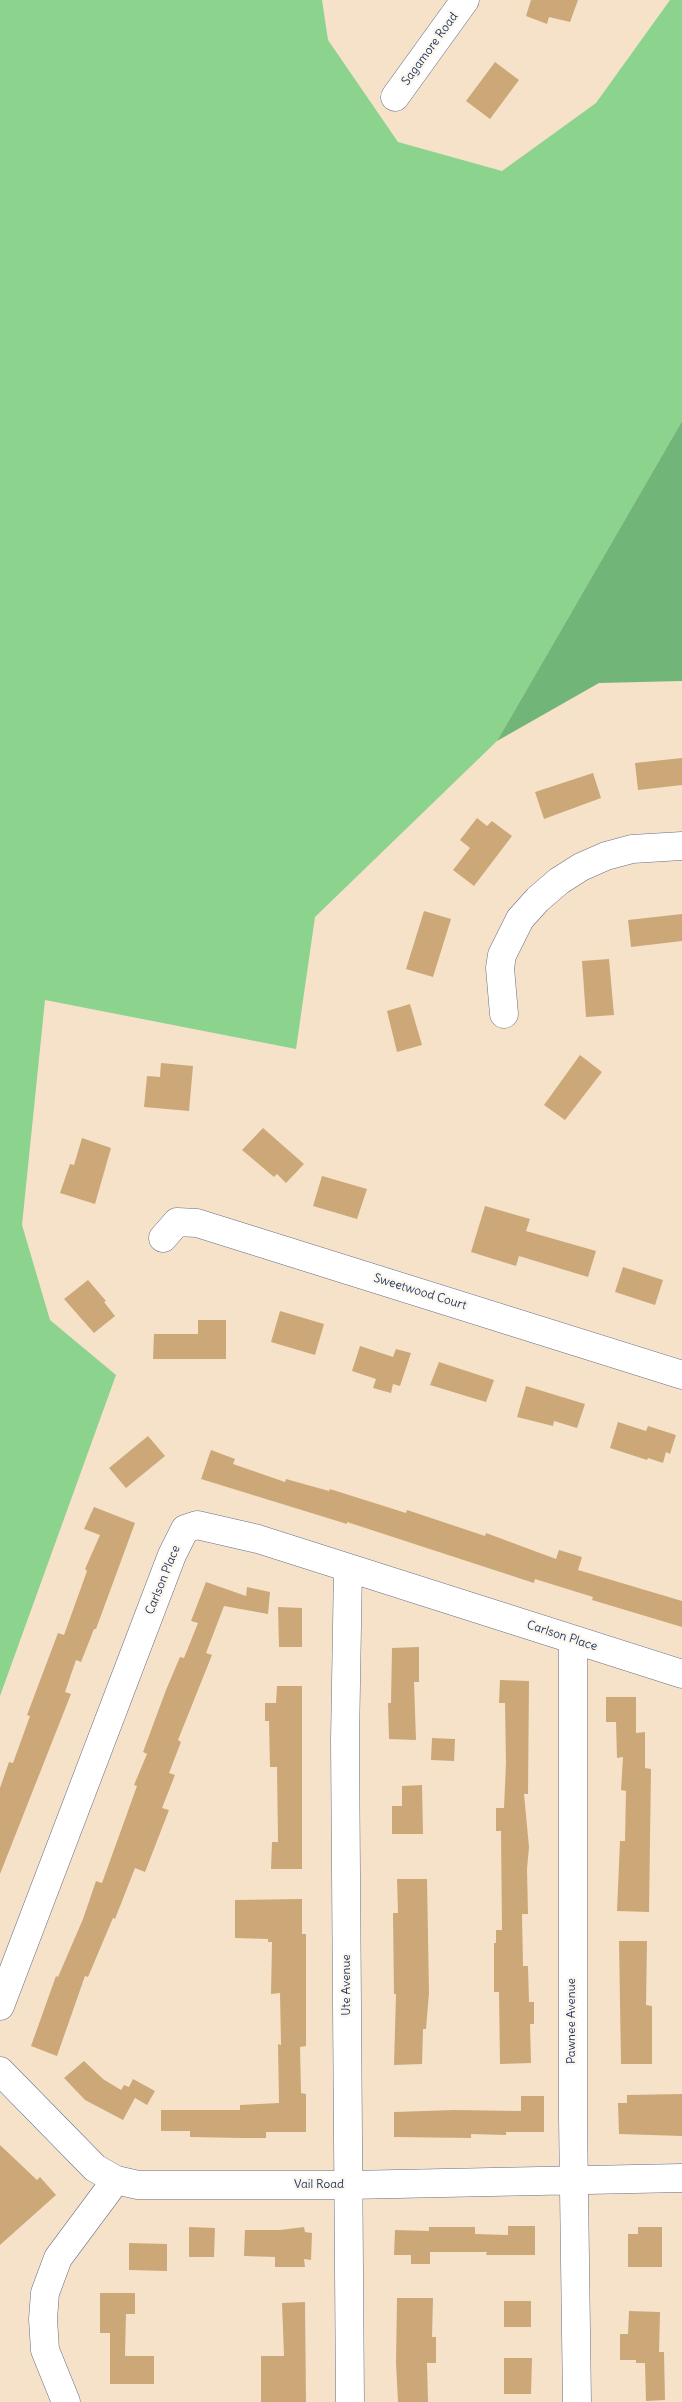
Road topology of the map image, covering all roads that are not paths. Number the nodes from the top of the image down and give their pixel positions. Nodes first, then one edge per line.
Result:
1 (465, 0) edge
2 (395, 97) dead end
3 (682, 846) edge
4 (504, 1014) dead end
5 (163, 1238) dead end
6 (682, 1374) edge
7 (348, 1568) junction
8 (573, 1640) junction
9 (682, 1674) edge
10 (0, 2006) edge
11 (0, 2071) edge
12 (682, 2178) edge
13 (575, 2179) junction
14 (116, 2180) junction
15 (349, 2184) junction
16 (66, 2402) edge
17 (350, 2402) edge
18 (577, 2402) edge

1 - 2 street, Sagamore Road
3 - 4 street
5 - 6 street, Sweetwood Court
7 - 8 street, Carlson Place
7 - 10 street, Carlson Place
7 - 15 street, Ute Avenue
8 - 9 street, Carlson Place
8 - 13 street, Pawnee Avenue
11 - 14 street, Vail Road
12 - 13 street, Vail Road
13 - 15 street, Vail Road
13 - 18 street, Pawnee Avenue
14 - 15 street, Vail Road
14 - 16 street
15 - 17 street, Ute Avenue

